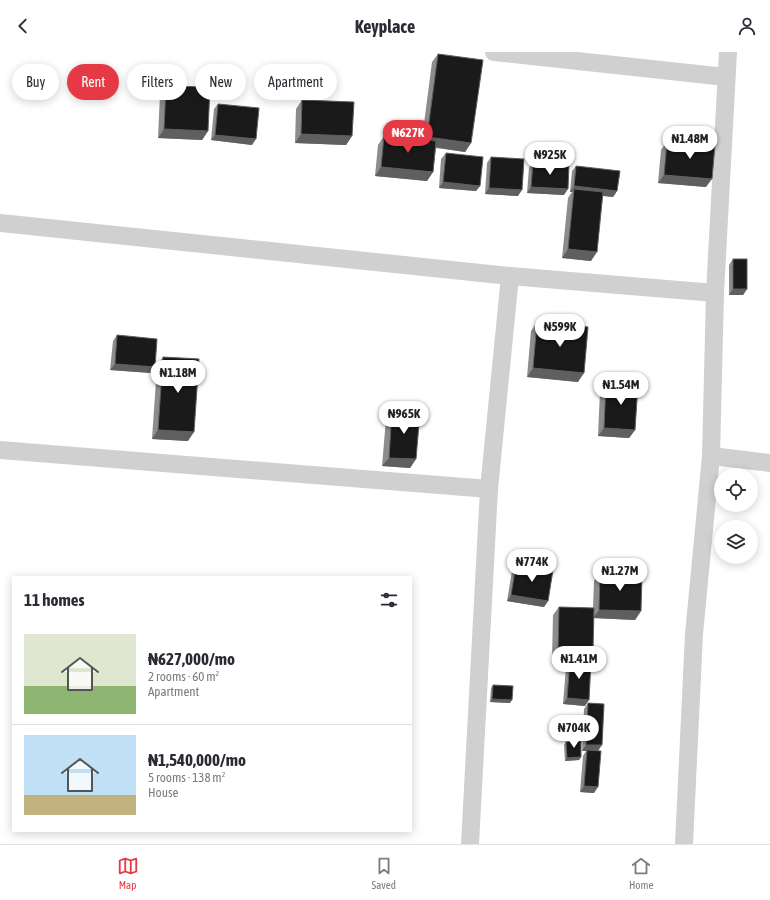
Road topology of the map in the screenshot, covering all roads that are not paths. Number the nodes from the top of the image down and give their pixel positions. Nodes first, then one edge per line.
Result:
1 (494, 52) edge
2 (728, 52) edge
3 (726, 77) junction
4 (0, 223) edge
5 (510, 276) junction
6 (715, 293) junction
7 (0, 450) edge
8 (711, 456) junction
9 (770, 463) edge
10 (489, 489) junction
11 (470, 844) edge
12 (684, 844) edge

1 - 3 street
2 - 3 street
3 - 6 street
4 - 5 street
5 - 6 street
5 - 10 street
6 - 8 street
7 - 10 street
8 - 9 street
8 - 12 street
10 - 11 street

